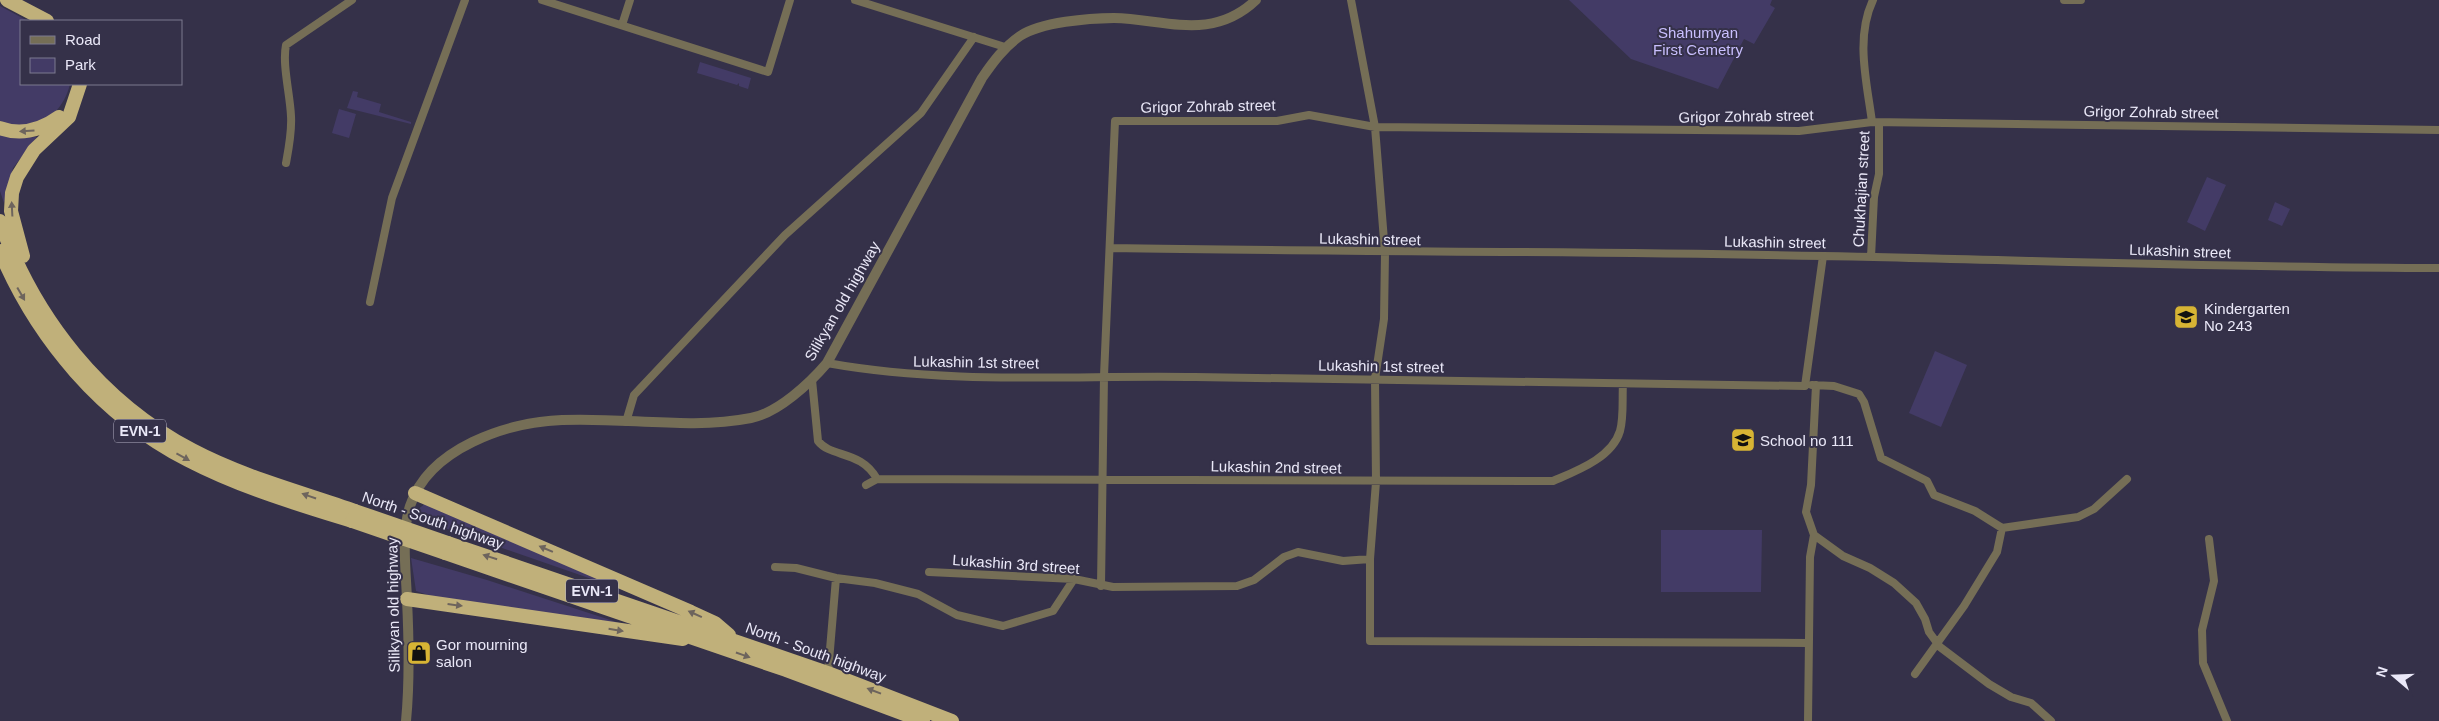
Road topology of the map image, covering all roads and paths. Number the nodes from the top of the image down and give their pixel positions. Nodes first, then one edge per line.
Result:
1 (7, 0) edge
2 (352, 0) edge
3 (466, 0) edge
4 (542, 0) edge
5 (630, 0) edge
6 (790, 0) edge
7 (1256, 0) edge
8 (1351, 0) edge
9 (1872, 0) edge
10 (2064, 0) edge
11 (2081, 0) edge
12 (859, 1) edge
13 (45, 20) edge
14 (622, 25) junction
15 (974, 37) junction
16 (1005, 48) junction
17 (78, 91) edge
18 (1876, 123) junction
19 (1375, 127) junction
20 (0, 128) edge
21 (2439, 130) edge
22 (286, 163) dead end
23 (0, 221) edge
24 (1110, 248) junction
25 (0, 250) edge
26 (1385, 253) junction
27 (1823, 256) junction
28 (1871, 257) junction
29 (2439, 268) edge
30 (33, 290) junction
31 (370, 302) dead end
32 (827, 363) junction
33 (1104, 376) junction
34 (1375, 379) junction
35 (812, 380) junction
36 (1623, 384) junction
37 (1816, 385) junction
38 (1805, 386) junction
39 (626, 422) junction
40 (1104, 478) junction
41 (877, 479) junction
42 (2127, 479) dead end
43 (1376, 482) junction
44 (866, 485) dead end
45 (415, 493) junction
46 (336, 510) junction
47 (2002, 528) junction
48 (1814, 535) junction
49 (2209, 539) dead end
50 (447, 548) junction
51 (1370, 559) junction
52 (775, 567) dead end
53 (930, 572) dead end
54 (836, 578) junction
55 (1074, 579) junction
56 (1101, 586) junction
57 (407, 599) junction
58 (697, 640) junction
59 (735, 640) junction
60 (1808, 643) junction
61 (1938, 644) junction
62 (828, 673) junction
63 (1915, 674) dead end
64 (406, 721) edge
65 (923, 721) edge
66 (952, 721) edge
67 (1808, 721) edge
68 (2051, 721) edge
69 (2227, 721) edge

1 - 13 highway
2 - 22 street
3 - 31 street
4 - 14 street
5 - 14 street
6 - 14 street
7 - 16 street, Silikyan old highway
8 - 19 street
9 - 18 street, Chukhajian street
10 - 11 street
12 - 15 street
15 - 16 street
15 - 39 street
16 - 32 street, Silikyan old highway
17 -> 20 highway
30 -> 17 highway
18 - 19 street, Grigor Zohrab street
18 - 21 street, Grigor Zohrab street
18 - 28 street, Chukhajian street
19 - 24 street, Grigor Zohrab street
19 - 26 street
23 - 30 highway, North - South highway / EVN-1
24 - 26 street, Lukashin street
24 - 33 street
25 -> 46 highway, North - South highway / EVN-1
26 - 27 street, Lukashin street
26 - 34 street
27 - 28 street, Lukashin street
27 - 38 street
28 - 29 street, Lukashin street
46 -> 30 highway, North - South highway / EVN-1
32 - 33 street, Lukashin 1st street
32 - 35 street, Silikyan old highway
33 - 34 street, Lukashin 1st street
33 - 40 street
34 - 36 street, Lukashin 1st street
34 - 43 street
35 - 39 street, Silikyan old highway
35 - 41 street
36 - 38 street, Lukashin 1st street
36 - 43 street, Lukashin 2nd street
37 - 38 street, Lukashin 1st street
37 - 47 street, Lukashin 1st street
37 - 48 street
39 - 45 street, Silikyan old highway
40 - 41 street, Lukashin 2nd street
40 - 43 street, Lukashin 2nd street
40 - 56 street
41 - 44 street, Lukashin 2nd street
42 - 47 street
43 - 51 street
45 - 57 street, Silikyan old highway
59 -> 45 highway
46 - 50 highway, North - South highway / EVN-1, bridge
47 - 61 street
48 - 60 street
48 - 61 street
49 - 69 street
50 - 58 highway, North - South highway / EVN-1
59 -> 50 highway, North - South highway / EVN-1
51 - 56 street, Lukashin 3rd street
51 - 60 street
52 - 54 street
53 - 55 street, Lukashin 3rd street
54 - 55 street
54 - 62 street
55 - 56 street, Lukashin 3rd street
57 -> 58 highway
57 - 64 street, Silikyan old highway
58 -> 65 highway, North - South highway / EVN-1
59 - 62 highway, North - South highway / EVN-1
60 - 67 street
61 - 63 street
61 - 68 street
66 -> 62 highway, North - South highway / EVN-1

